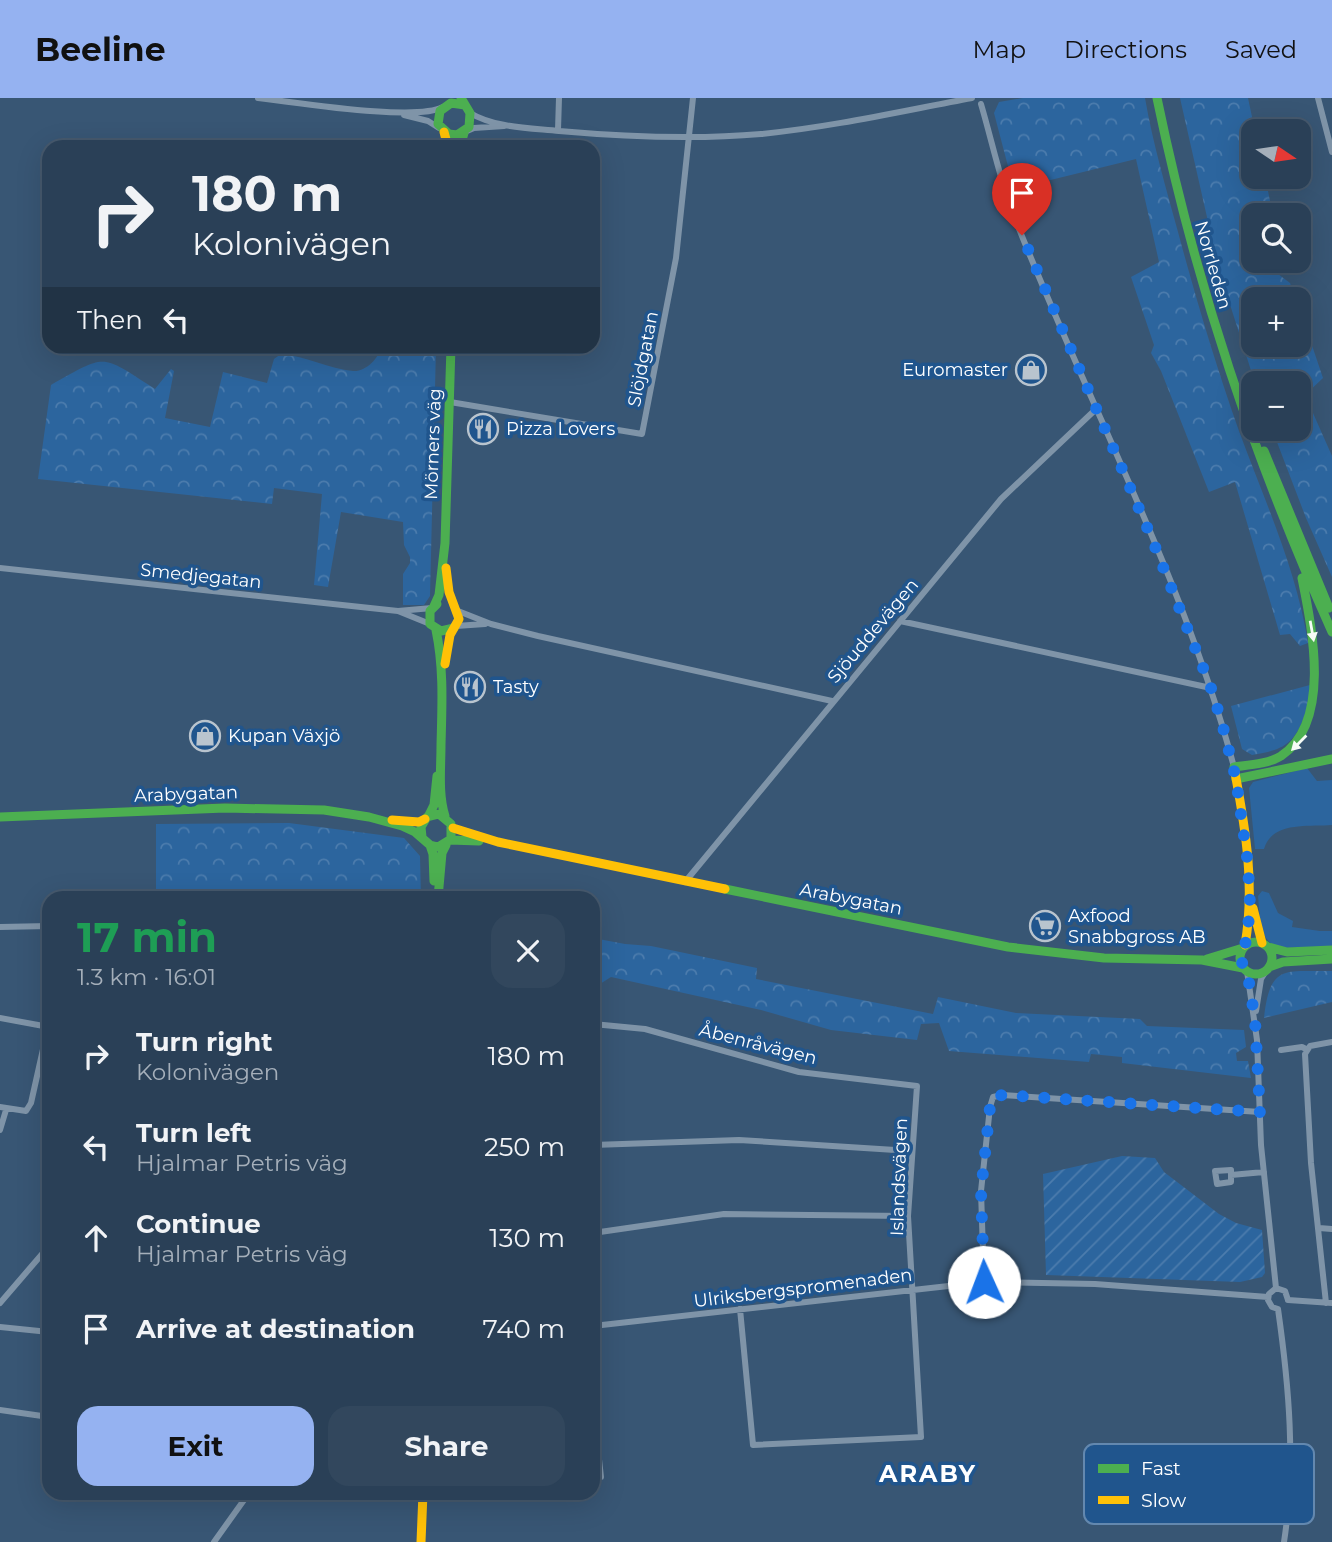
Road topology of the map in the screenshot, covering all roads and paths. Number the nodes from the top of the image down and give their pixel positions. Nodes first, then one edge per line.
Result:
1 (258, 98) edge
2 (559, 98) edge
3 (693, 98) edge
4 (972, 98) edge
5 (987, 98) edge
6 (1157, 98) edge
7 (1164, 98) edge
8 (1318, 98) edge
9 (446, 103) edge
10 (981, 104) junction
11 (466, 106) edge
12 (395, 113) junction
13 (510, 125) junction
14 (558, 131) junction
15 (443, 132) junction
16 (465, 132) junction
17 (690, 138) junction
18 (446, 140) edge
19 (462, 140) edge
20 (1332, 152) edge
21 (451, 354) edge
22 (1241, 384) edge
23 (450, 402) junction
24 (1095, 410) junction
25 (1261, 441) edge
26 (445, 543) junction
27 (1298, 558) junction
28 (0, 568) edge
29 (433, 607) junction
30 (455, 608) junction
31 (398, 611) junction
32 (1332, 614) edge
33 (900, 621) junction
34 (491, 624) junction
35 (433, 627) junction
36 (455, 627) junction
37 (1332, 632) edge
38 (442, 683) junction
39 (1211, 688) junction
40 (832, 701) junction
41 (440, 733) junction
42 (1332, 759) edge
43 (1234, 768) junction
44 (1236, 779) junction
45 (445, 816) junction
46 (0, 817) edge
47 (426, 818) junction
48 (373, 819) junction
49 (453, 828) junction
50 (422, 837) junction
51 (449, 842) junction
52 (498, 842) junction
53 (430, 845) junction
54 (685, 882) junction
55 (436, 891) edge
56 (438, 891) edge
57 (1250, 896) junction
58 (42, 926) edge
59 (0, 927) edge
60 (1265, 945) junction
61 (1244, 947) junction
62 (1332, 950) edge
63 (1332, 958) edge
64 (1202, 960) junction
65 (1268, 969) junction
66 (1245, 970) junction
67 (0, 1018) edge
68 (1255, 1020) junction
69 (600, 1025) edge
70 (42, 1026) edge
71 (1332, 1042) edge
72 (1306, 1049) junction
73 (1281, 1050) dead end
74 (42, 1054) edge
75 (918, 1087) joint
76 (3, 1108) edge
77 (1260, 1112) junction
78 (0, 1130) edge
79 (600, 1144) edge
80 (911, 1151) junction
81 (1264, 1172) junction
82 (1231, 1175) dead end
83 (908, 1216) junction
84 (1319, 1228) junction
85 (1332, 1229) edge
86 (600, 1232) edge
87 (42, 1254) edge
88 (984, 1282) junction
89 (1276, 1288) junction
90 (912, 1289) junction
91 (1268, 1297) junction
92 (1288, 1300) junction
93 (0, 1303) edge
94 (1329, 1303) edge
95 (740, 1309) junction
96 (1278, 1309) junction
97 (600, 1325) edge
98 (0, 1327) edge
99 (42, 1331) edge
100 (0, 1410) edge
101 (42, 1416) edge
102 (1290, 1444) edge
103 (600, 1468) edge
104 (601, 1477) dead end
105 (244, 1500) edge
106 (423, 1500) edge
107 (1286, 1524) edge
108 (215, 1542) edge
109 (422, 1542) edge
110 (1284, 1542) edge

1 - 12 street
2 - 14 street
3 - 17 street
4 - 10 street
4 - 17 street
5 - 10 street
6 - 27 main road, Norrleden
7 - 22 main road, Norrleden
8 - 20 street
9 - 11 main road
9 - 12 street
9 - 15 main road
10 - 24 street
11 - 13 street
11 - 16 main road
12 - 15 street
13 - 14 street
13 - 16 street
14 - 17 street
15 - 16 main road
15 - 18 main road
16 - 19 main road
17 - 23 street, Slöjdgatan
21 - 23 main road, Mörners väg
23 - 26 main road, Mörners väg
24 - 33 street, Sjöuddevägen
24 - 39 street
25 - 32 main road
26 - 29 main road, Mörners väg
26 - 30 main road, Mörners väg
27 - 37 main road, Norrleden
27 -> 43 main road
28 - 31 street, Smedjegatan
29 - 30 main road
29 - 31 street, Smedjegatan
29 - 35 main road
30 - 34 street
30 - 36 main road
31 - 35 street, Smedjegatan
33 - 39 street
33 - 40 street, Sjöuddevägen
34 - 36 street
34 - 40 street
35 - 36 main road
35 - 38 main road
36 - 38 main road
38 - 41 main road
39 - 43 street
40 - 54 street, Sjöuddevägen
41 - 45 main road
41 - 47 main road
42 - 44 main road
43 - 44 main road
44 - 57 main road
45 - 47 main road
45 - 49 main road
46 - 48 main road, Arabygatan
47 - 48 main road, Arabygatan
47 - 50 main road
48 - 50 main road, Arabygatan
49 - 51 main road
49 - 52 main road, Arabygatan
50 - 53 main road
51 - 52 main road, Arabygatan
51 - 53 main road
51 - 56 main road
52 - 54 main road, Arabygatan
53 - 55 main road
54 - 64 main road, Arabygatan
57 - 60 main road
57 - 61 main road
58 - 59 street
60 - 61 main road
60 - 62 main road
60 - 65 main road
61 - 64 main road, Arabygatan
61 - 66 main road
63 - 65 main road
64 - 66 main road, Arabygatan
65 - 66 main road
65 - 68 street
66 - 68 street
67 - 70 street
68 - 77 street
69 - 75 street, Åbenråvägen
71 - 72 street
72 - 73 street
72 - 84 street
74 - 76 street
75 - 80 street, Islandsvägen
76 - 78 street
77 - 81 street
77 - 88 street
79 - 80 street
80 - 83 street, Islandsvägen
81 - 82 street
81 - 89 street
83 - 86 street
83 - 90 street, Islandsvägen
84 - 85 street
84 - 94 street
87 - 93 street
88 - 90 street, Ulriksbergspromenaden
88 - 91 street, Ulriksbergspromenaden
89 - 91 street
89 - 92 street
90 - 95 street, Ulriksbergspromenaden
90 - 95 street, Islandsvägen
91 - 96 street
92 - 94 street
92 - 96 street
95 - 97 street, Ulriksbergspromenaden
96 - 102 street
98 - 99 street
100 - 101 street
103 - 104 street
105 - 108 street
106 - 109 main road
107 - 110 street

